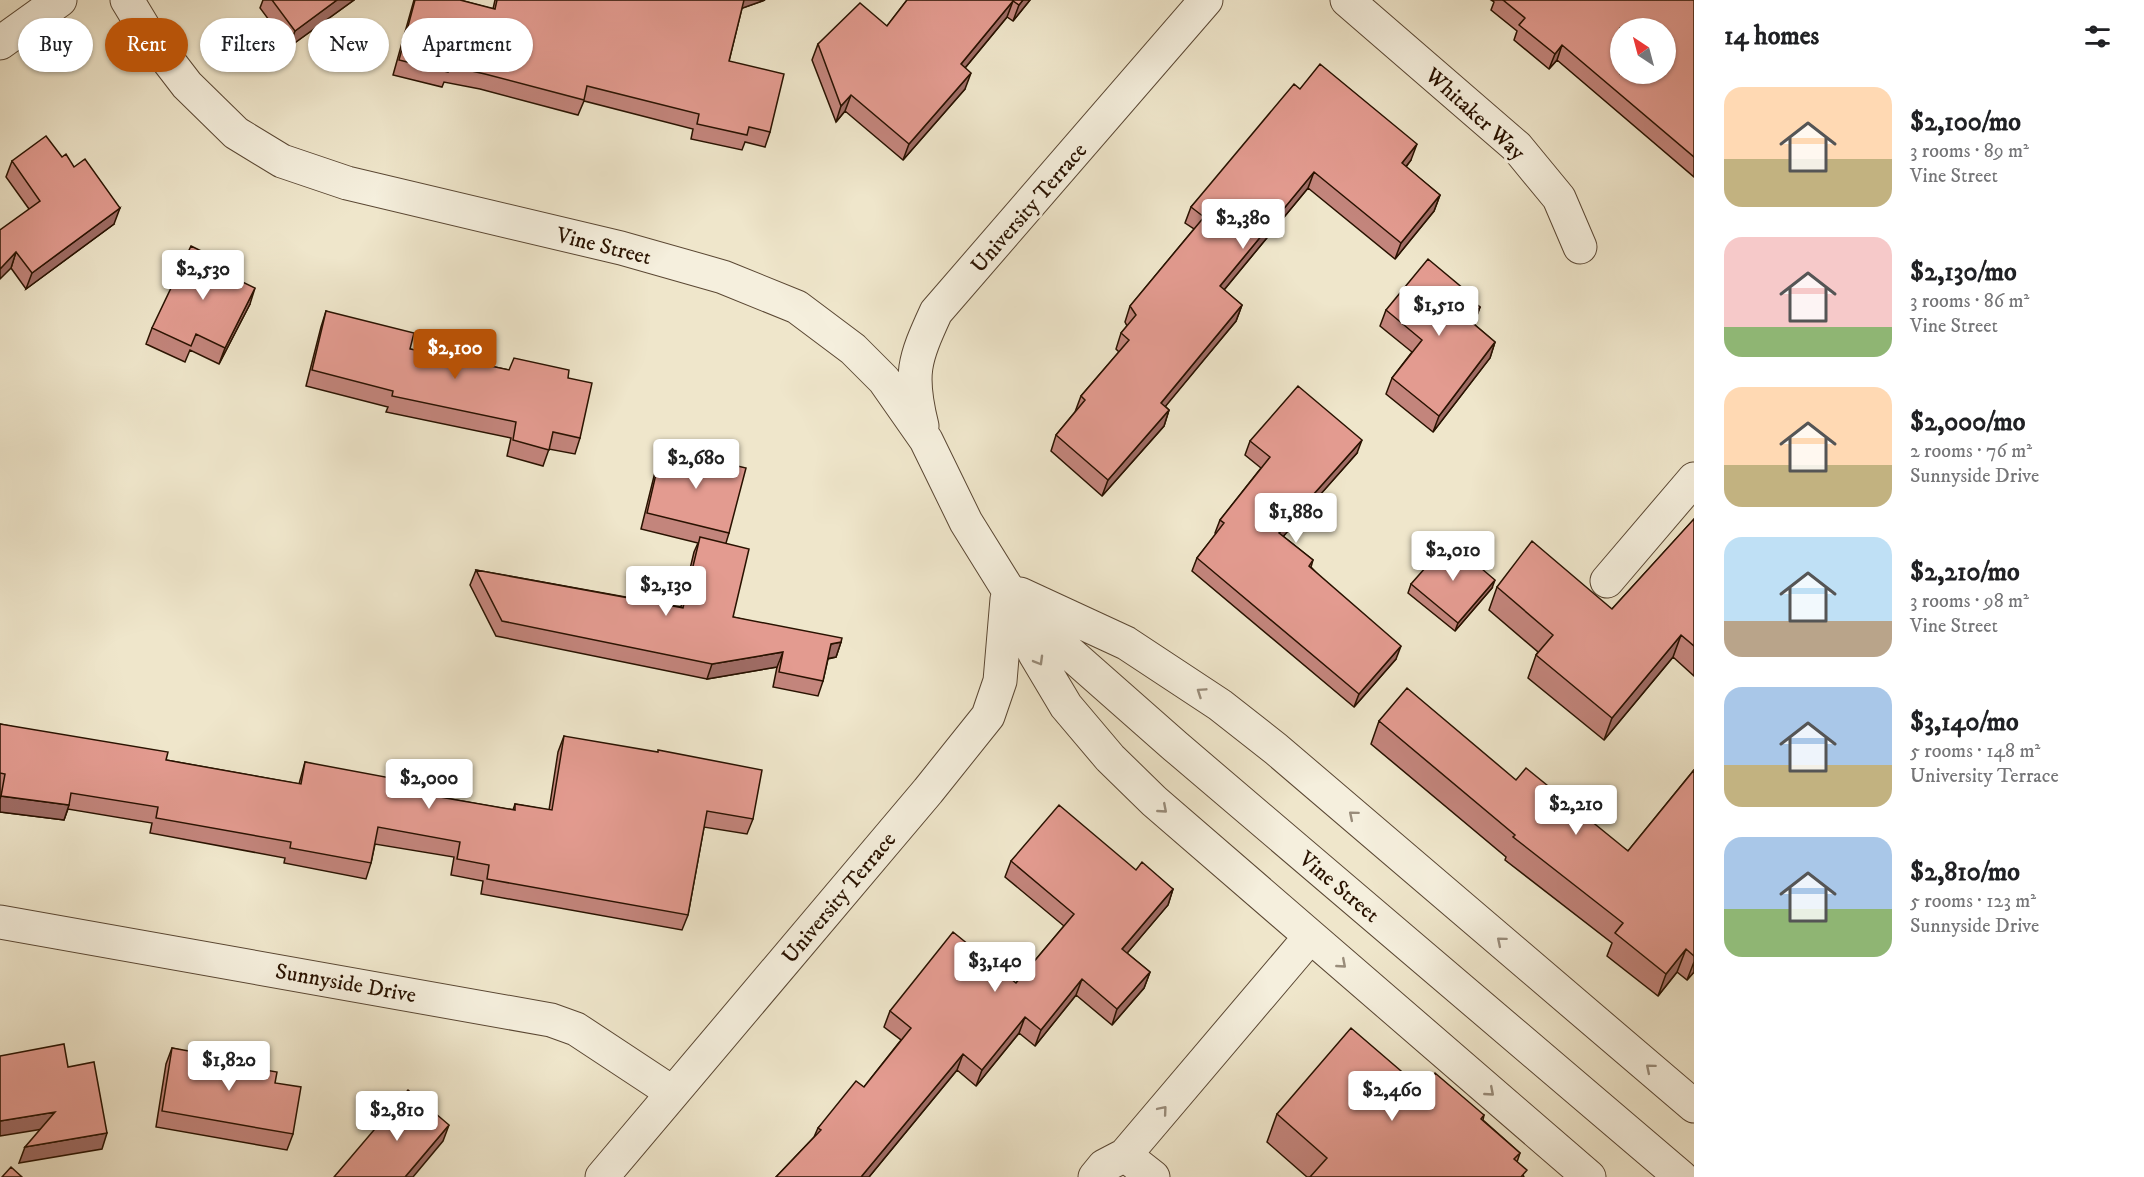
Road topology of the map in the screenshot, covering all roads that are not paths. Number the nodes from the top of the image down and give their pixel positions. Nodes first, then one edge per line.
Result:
1 (60, 0) edge
2 (127, 0) edge
3 (1206, 0) edge
4 (1347, 0) edge
5 (0, 43) edge
6 (1580, 247) dead end
7 (926, 440) junction
8 (1694, 479) edge
9 (1607, 581) dead end
10 (1007, 588) junction
11 (0, 922) edge
12 (1310, 937) junction
13 (673, 1093) junction
14 (1694, 1106) edge
15 (1125, 1155) junction
16 (602, 1177) edge
17 (1095, 1177) edge
18 (1153, 1177) edge
19 (1589, 1177) edge
20 (1681, 1177) edge

1 - 5 street
2 - 7 street, Vine Street
3 - 7 street, University Terrace
4 - 6 street, Whitaker Way
7 - 10 street, Vine Street
8 - 9 street
10 -> 12 street, Vine Street
10 - 13 street, University Terrace
14 -> 10 street
10 - 20 street, Vine Street
11 - 13 street, Sunnyside Drive
15 -> 12 street
12 -> 19 street, Vine Street
13 - 16 street, University Terrace
15 - 17 street
15 - 18 street

